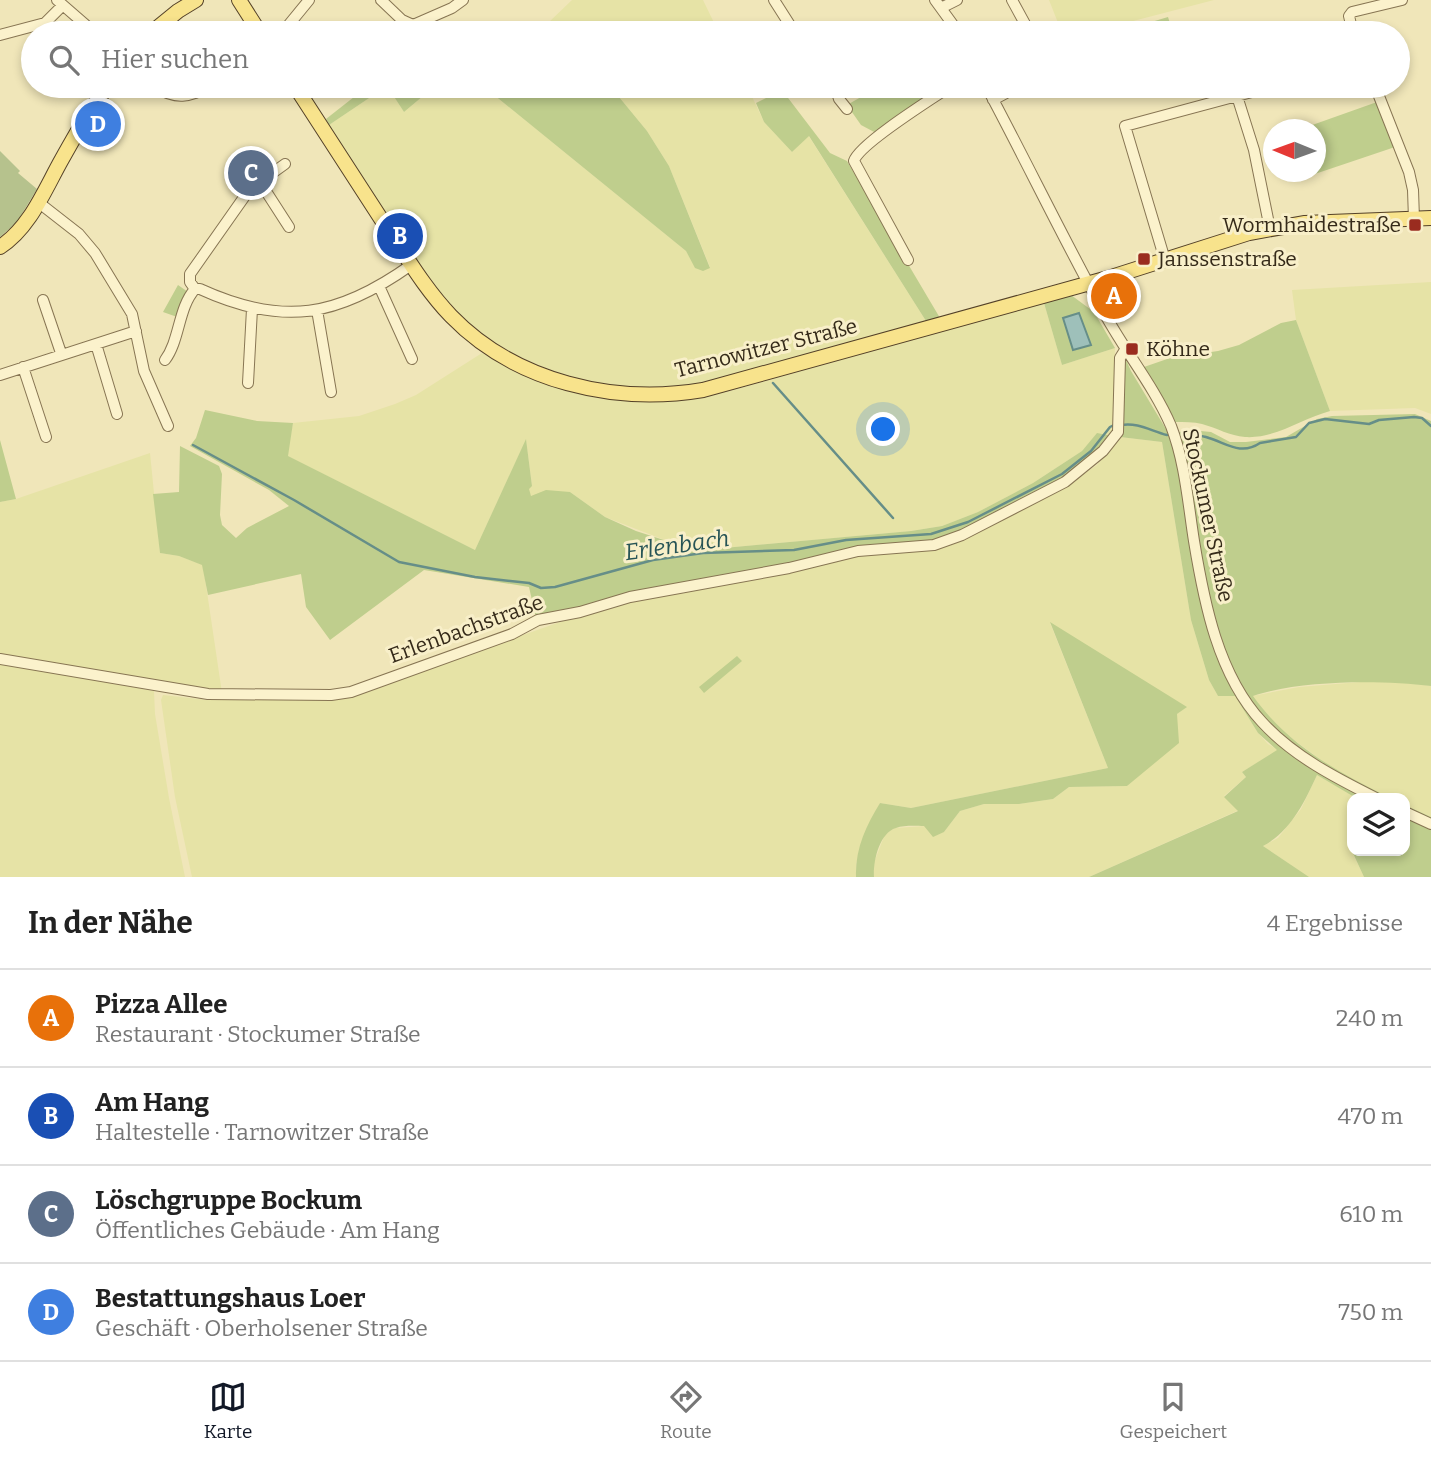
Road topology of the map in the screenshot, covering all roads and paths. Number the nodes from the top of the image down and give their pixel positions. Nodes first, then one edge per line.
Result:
1 (196, 0) edge
2 (239, 0) edge
3 (309, 0) edge
4 (381, 0) edge
5 (463, 0) edge
6 (774, 0) edge
7 (957, 0) edge
8 (1012, 0) edge
9 (1402, 0) edge
10 (60, 3) edge
11 (938, 4) edge
12 (50, 21) edge
13 (81, 21) edge
14 (166, 21) edge
15 (252, 21) edge
16 (292, 21) edge
17 (404, 21) edge
18 (422, 21) edge
19 (788, 21) edge
20 (950, 21) edge
21 (1023, 21) edge
22 (1350, 21) edge
23 (21, 32) edge
24 (0, 35) edge
25 (99, 98) edge
26 (303, 98) edge
27 (839, 98) edge
28 (934, 98) edge
29 (997, 98) edge
30 (1230, 98) edge
31 (1238, 98) edge
32 (1379, 98) edge
33 (993, 100) joint
34 (847, 109) dead end
35 (285, 164) dead end
36 (260, 182) junction
37 (38, 202) junction
38 (1431, 218) edge
39 (1414, 219) junction
40 (289, 227) dead end
41 (1270, 229) junction
42 (0, 247) edge
43 (908, 260) dead end
44 (1165, 260) junction
45 (411, 265) junction
46 (1088, 283) junction
47 (379, 286) junction
48 (195, 289) junction
49 (43, 300) dead end
50 (252, 309) junction
51 (317, 310) junction
52 (136, 331) junction
53 (96, 344) junction
54 (1125, 349) junction
55 (61, 353) junction
56 (412, 359) dead end
57 (165, 360) dead end
58 (23, 366) junction
59 (0, 375) edge
60 (248, 383) dead end
61 (331, 392) dead end
62 (117, 414) dead end
63 (168, 426) dead end
64 (46, 437) dead end
65 (0, 659) edge
66 (1367, 793) edge
67 (1410, 814) edge
68 (1431, 824) edge

1 - 14 main road
2 - 15 main road
3 - 16 street
4 - 17 street
5 - 18 street
6 - 19 street
7 - 11 street
8 - 21 street
9 - 22 street
10 - 12 street
10 - 13 street
11 - 20 street
23 - 24 street
25 - 37 main road
26 - 45 main road, Tarnowitzer Straße
27 - 34 street
28 - 43 street
29 - 33 street
30 - 44 street
31 - 41 street
32 - 39 street
33 - 46 street, Stockumer Straße
35 - 36 street
36 - 40 street
36 - 48 street
37 - 42 main road
37 - 52 street
38 - 39 main road
39 - 41 main road
41 - 44 main road
44 - 46 main road
45 - 46 main road, Tarnowitzer Straße
45 - 47 street
46 - 54 street, Stockumer Straße
47 - 51 street
47 - 56 street
48 - 50 street
48 - 57 street
49 - 55 street
50 - 51 street
50 - 60 street
51 - 61 street
52 - 53 street
52 - 63 street
53 - 55 street
53 - 62 street
54 - 65 street, Erlenbachstraße
54 - 66 street, Stockumer Straße
55 - 58 street
58 - 59 street
58 - 64 street
67 - 68 street

